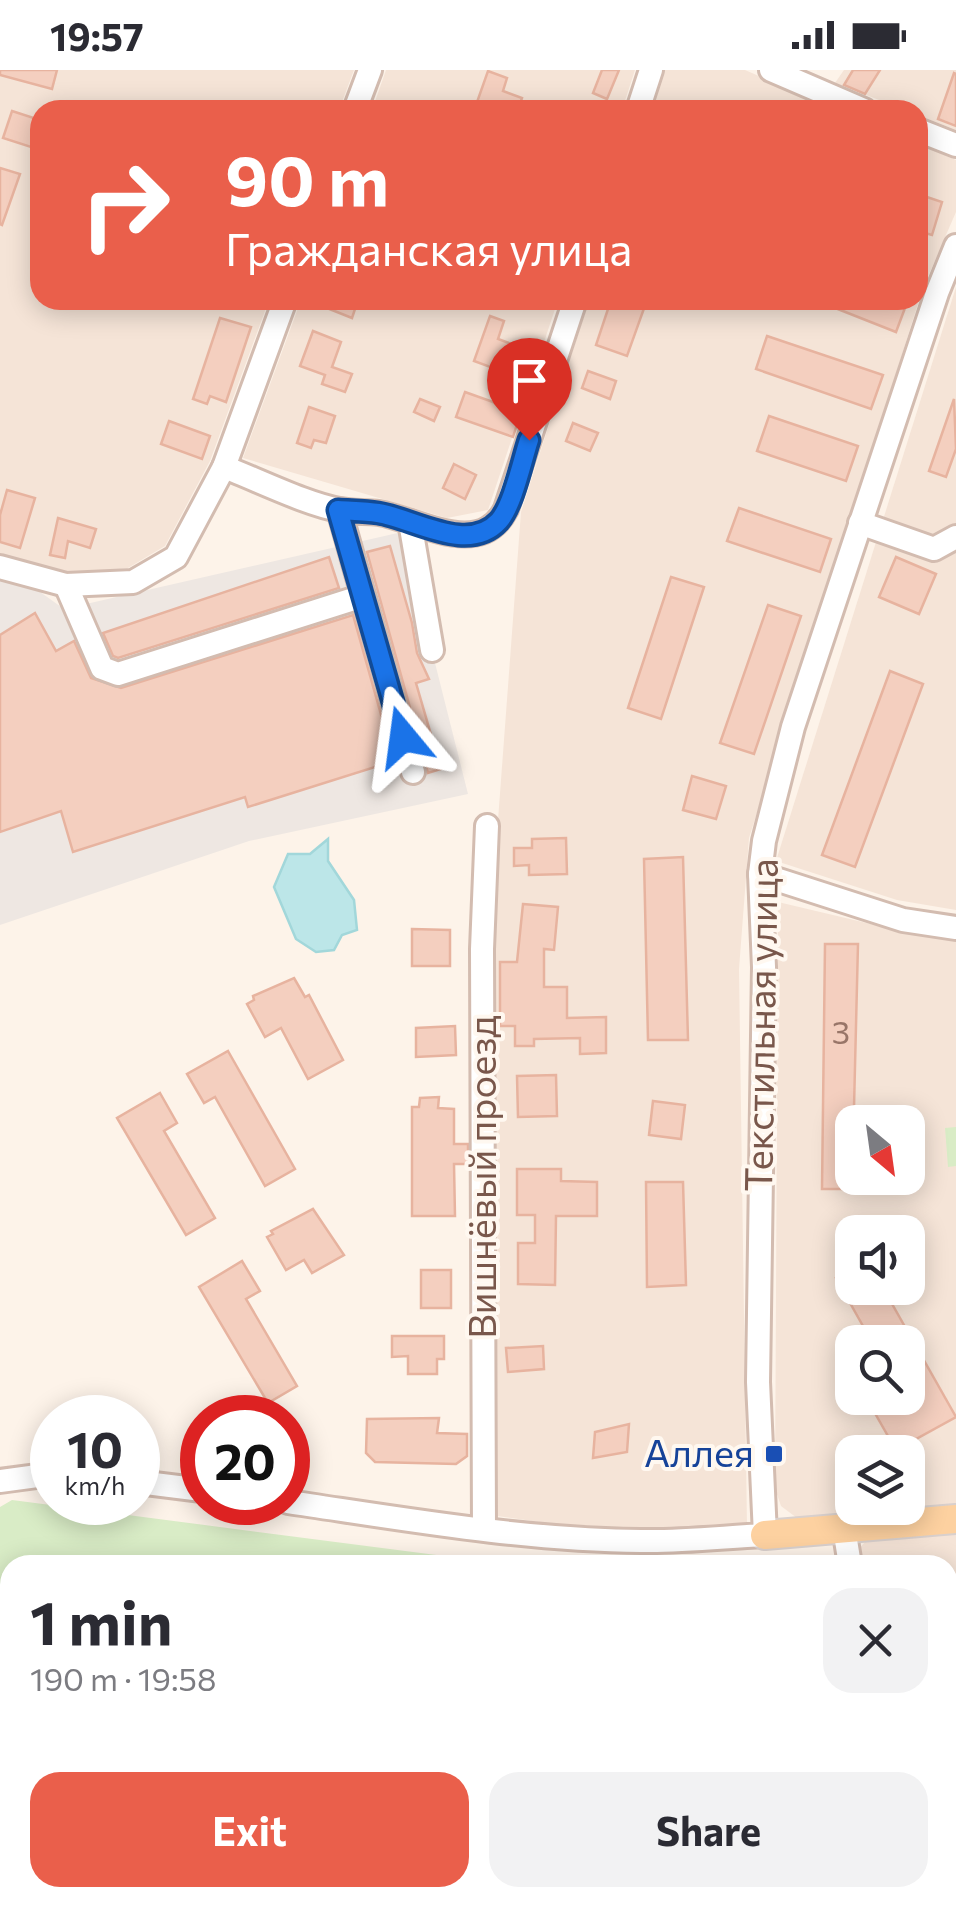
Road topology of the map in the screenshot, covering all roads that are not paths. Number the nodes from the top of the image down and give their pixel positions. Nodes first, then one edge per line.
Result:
1 (370, 70) edge
2 (651, 70) edge
3 (771, 70) edge
4 (819, 80) edge
5 (359, 100) edge
6 (641, 100) edge
7 (849, 100) edge
8 (928, 134) edge
9 (956, 145) edge
10 (956, 246) edge
11 (280, 310) edge
12 (572, 310) edge
13 (224, 467) junction
14 (338, 510) junction
15 (410, 522) junction
16 (860, 523) junction
17 (956, 536) edge
18 (0, 567) edge
19 (66, 585) junction
20 (363, 596) junction
21 (432, 650) dead end
22 (412, 772) dead end
23 (488, 826) dead end
24 (760, 874) junction
25 (956, 928) edge
26 (310, 1505) edge
27 (956, 1519) edge
28 (484, 1528) junction
29 (844, 1528) junction
30 (765, 1535) junction
31 (641, 1553) edge
32 (848, 1555) edge

1 - 5 street
2 - 6 street
3 - 4 street
4 - 7 street
8 - 9 street
10 - 16 street, Текстильная улица
11 - 13 street
12 - 15 street
13 - 14 street
13 - 19 street
14 - 15 street
14 - 20 street
15 - 21 street
16 - 17 street
16 - 24 street, Текстильная улица
18 - 19 street
19 - 20 street
20 - 22 street
23 - 28 street, Вишнёвый проезд
24 - 25 street
24 - 30 street, Текстильная улица
26 - 28 street
27 - 29 main road
28 - 31 street
29 - 30 main road
29 - 32 street
30 - 31 street

